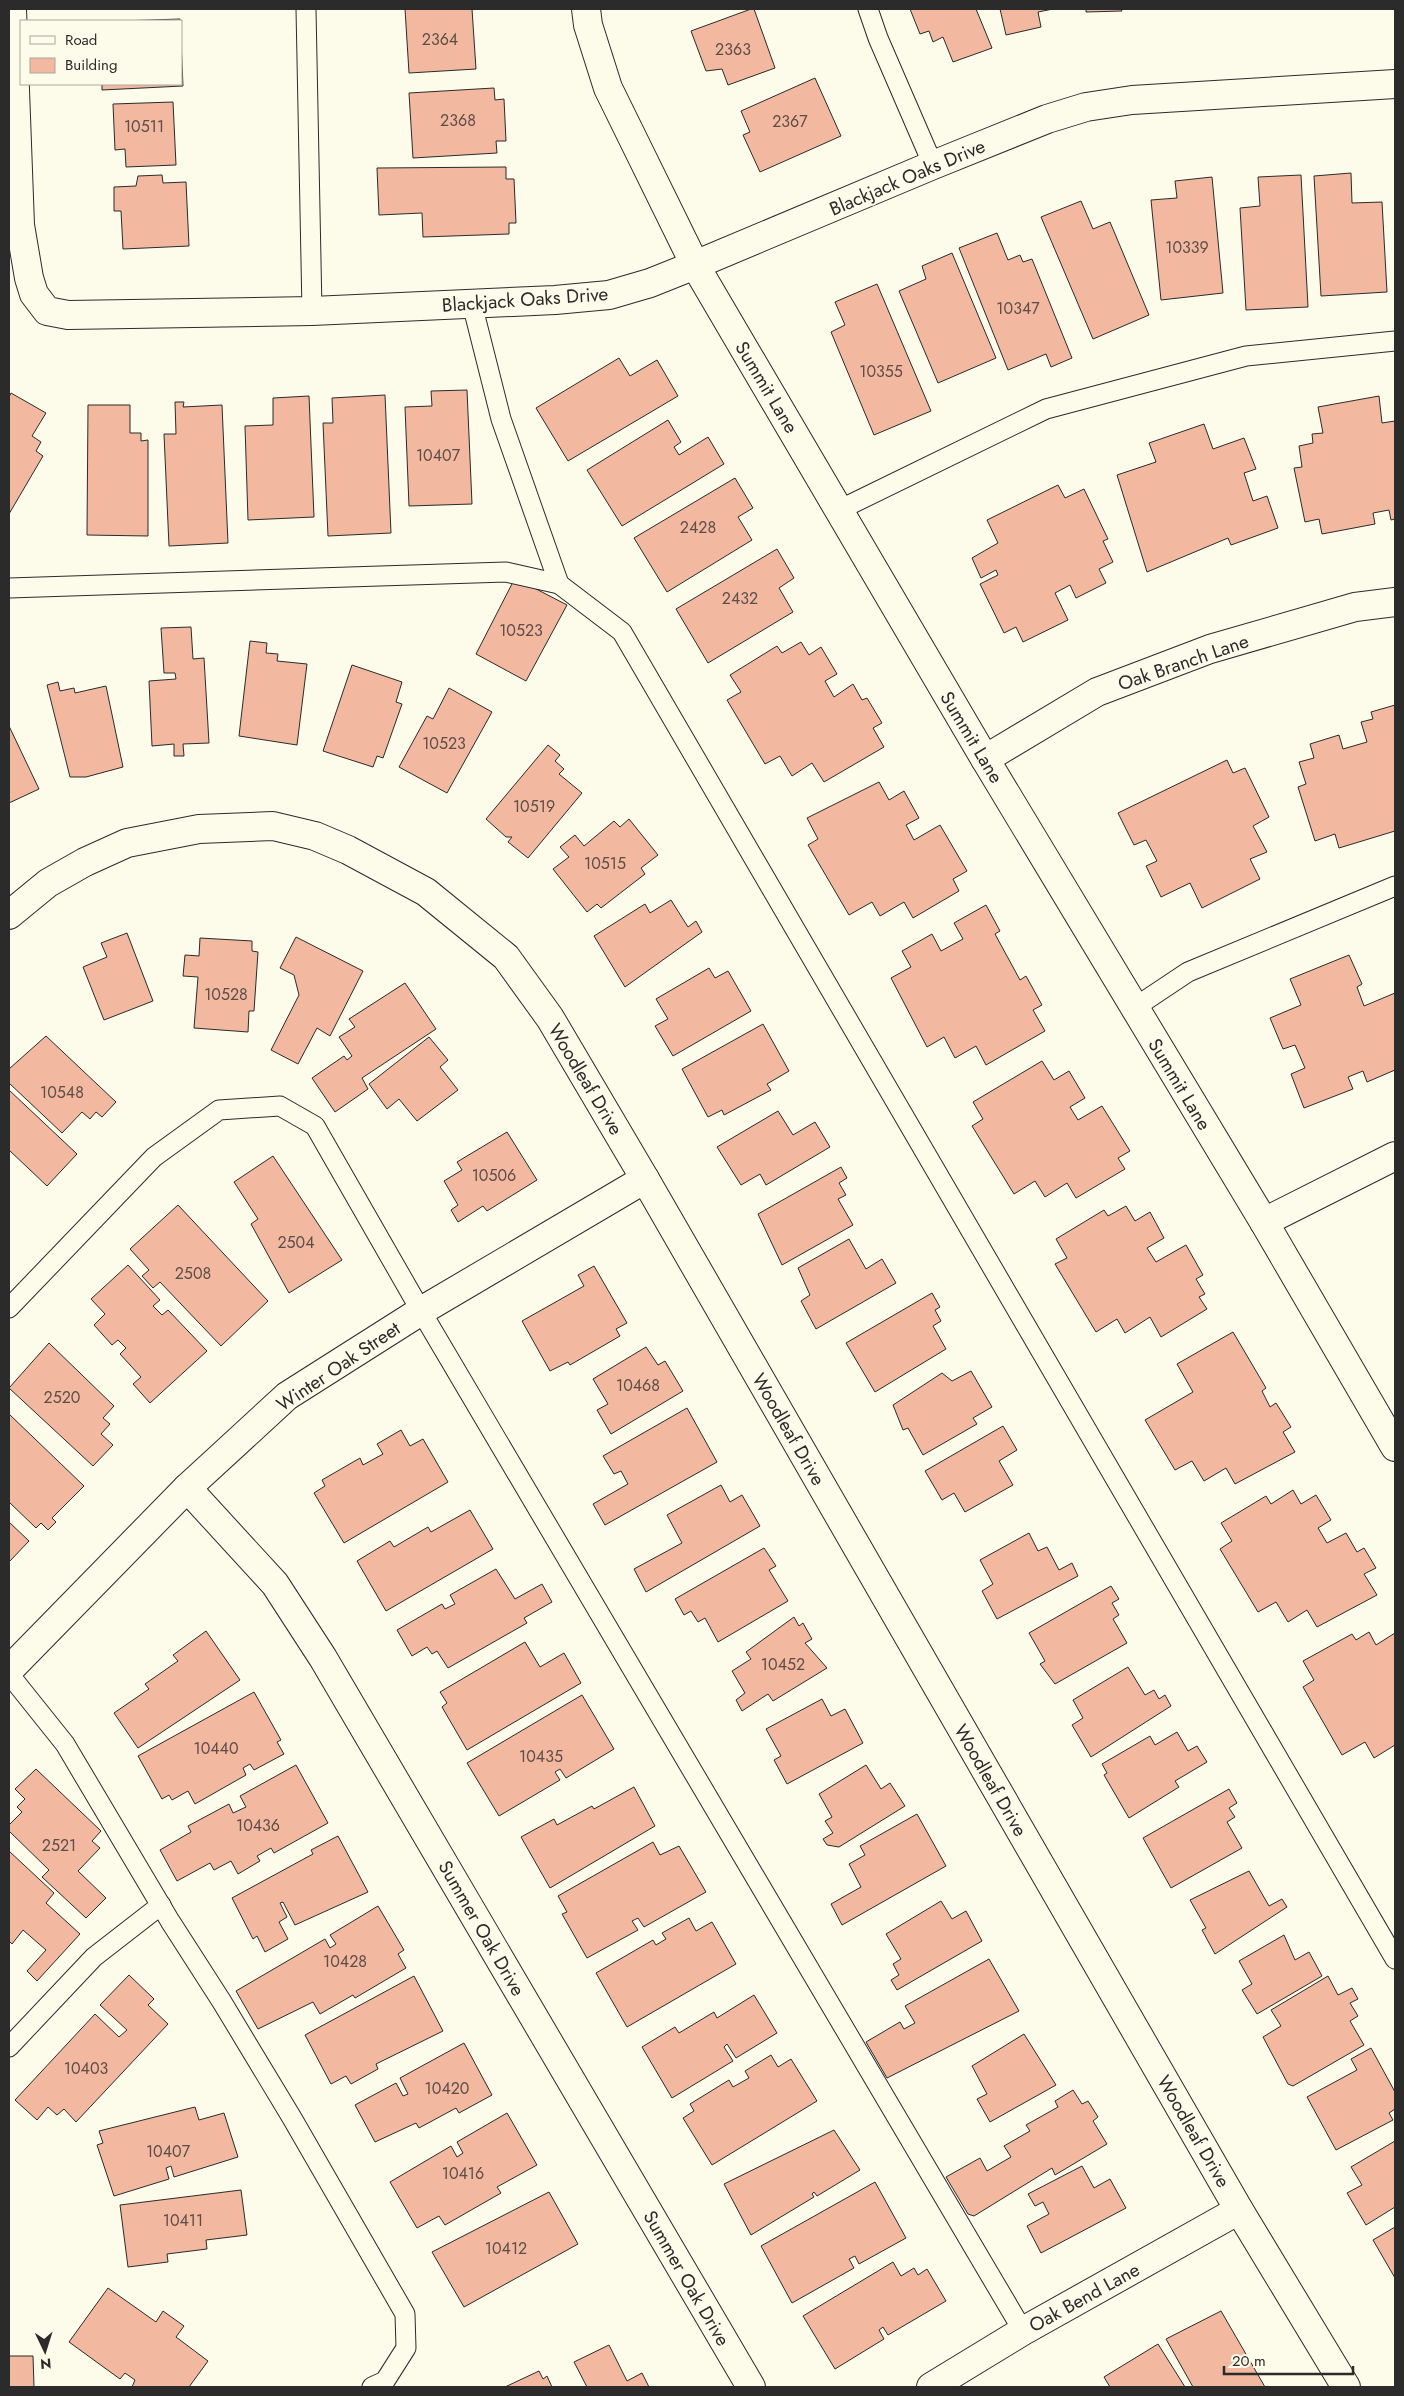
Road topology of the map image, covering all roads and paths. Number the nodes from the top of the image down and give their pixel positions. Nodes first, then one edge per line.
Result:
1 (12, 9) edge
2 (306, 9) edge
3 (586, 9) edge
4 (868, 9) edge
5 (1395, 84) edge
6 (933, 165) junction
7 (695, 265) junction
8 (472, 304) junction
9 (312, 310) junction
10 (1395, 341) edge
11 (839, 510) junction
12 (559, 584) junction
13 (9, 588) edge
14 (1395, 602) edge
15 (985, 759) junction
16 (1395, 886) edge
17 (9, 915) edge
18 (1134, 1008) junction
19 (1395, 1156) edge
20 (645, 1179) junction
21 (1264, 1222) junction
22 (9, 1308) edge
23 (421, 1311) junction
24 (1395, 1447) edge
25 (187, 1488) junction
26 (9, 1670) edge
27 (9, 1674) edge
28 (161, 1905) junction
29 (1395, 1959) edge
30 (9, 2047) edge
31 (1239, 2210) junction
32 (1023, 2331) junction
33 (372, 2387) edge
34 (751, 2387) edge
35 (931, 2387) edge
36 (1346, 2387) edge

1 - 9 street, Blackjack Oaks Drive
2 - 9 lane
3 - 7 street, Summit Lane
4 - 6 lane
5 - 6 street, Blackjack Oaks Drive
6 - 7 street, Blackjack Oaks Drive
7 - 8 street, Blackjack Oaks Drive
7 - 11 street, Summit Lane
8 - 9 street, Blackjack Oaks Drive
8 - 12 lane
10 - 11 lane
11 - 15 street, Summit Lane
12 - 13 lane
12 - 29 lane
14 - 15 street, Oak Branch Lane
15 - 18 street, Summit Lane
16 - 18 lane
17 - 20 street, Woodleaf Drive
18 - 21 street, Summit Lane
19 - 21 street
20 - 23 street, Winter Oak Street
20 - 31 street, Woodleaf Drive
21 - 24 street, Summit Lane
22 - 23 lane
23 - 25 street, Winter Oak Street
23 - 32 lane
25 - 26 street, Winter Oak Street
25 - 34 street, Summer Oak Drive
27 - 28 lane
28 - 30 lane
28 - 33 lane
31 - 32 street, Oak Bend Lane
31 - 36 street, Woodleaf Drive
32 - 35 street, Oak Bend Lane

